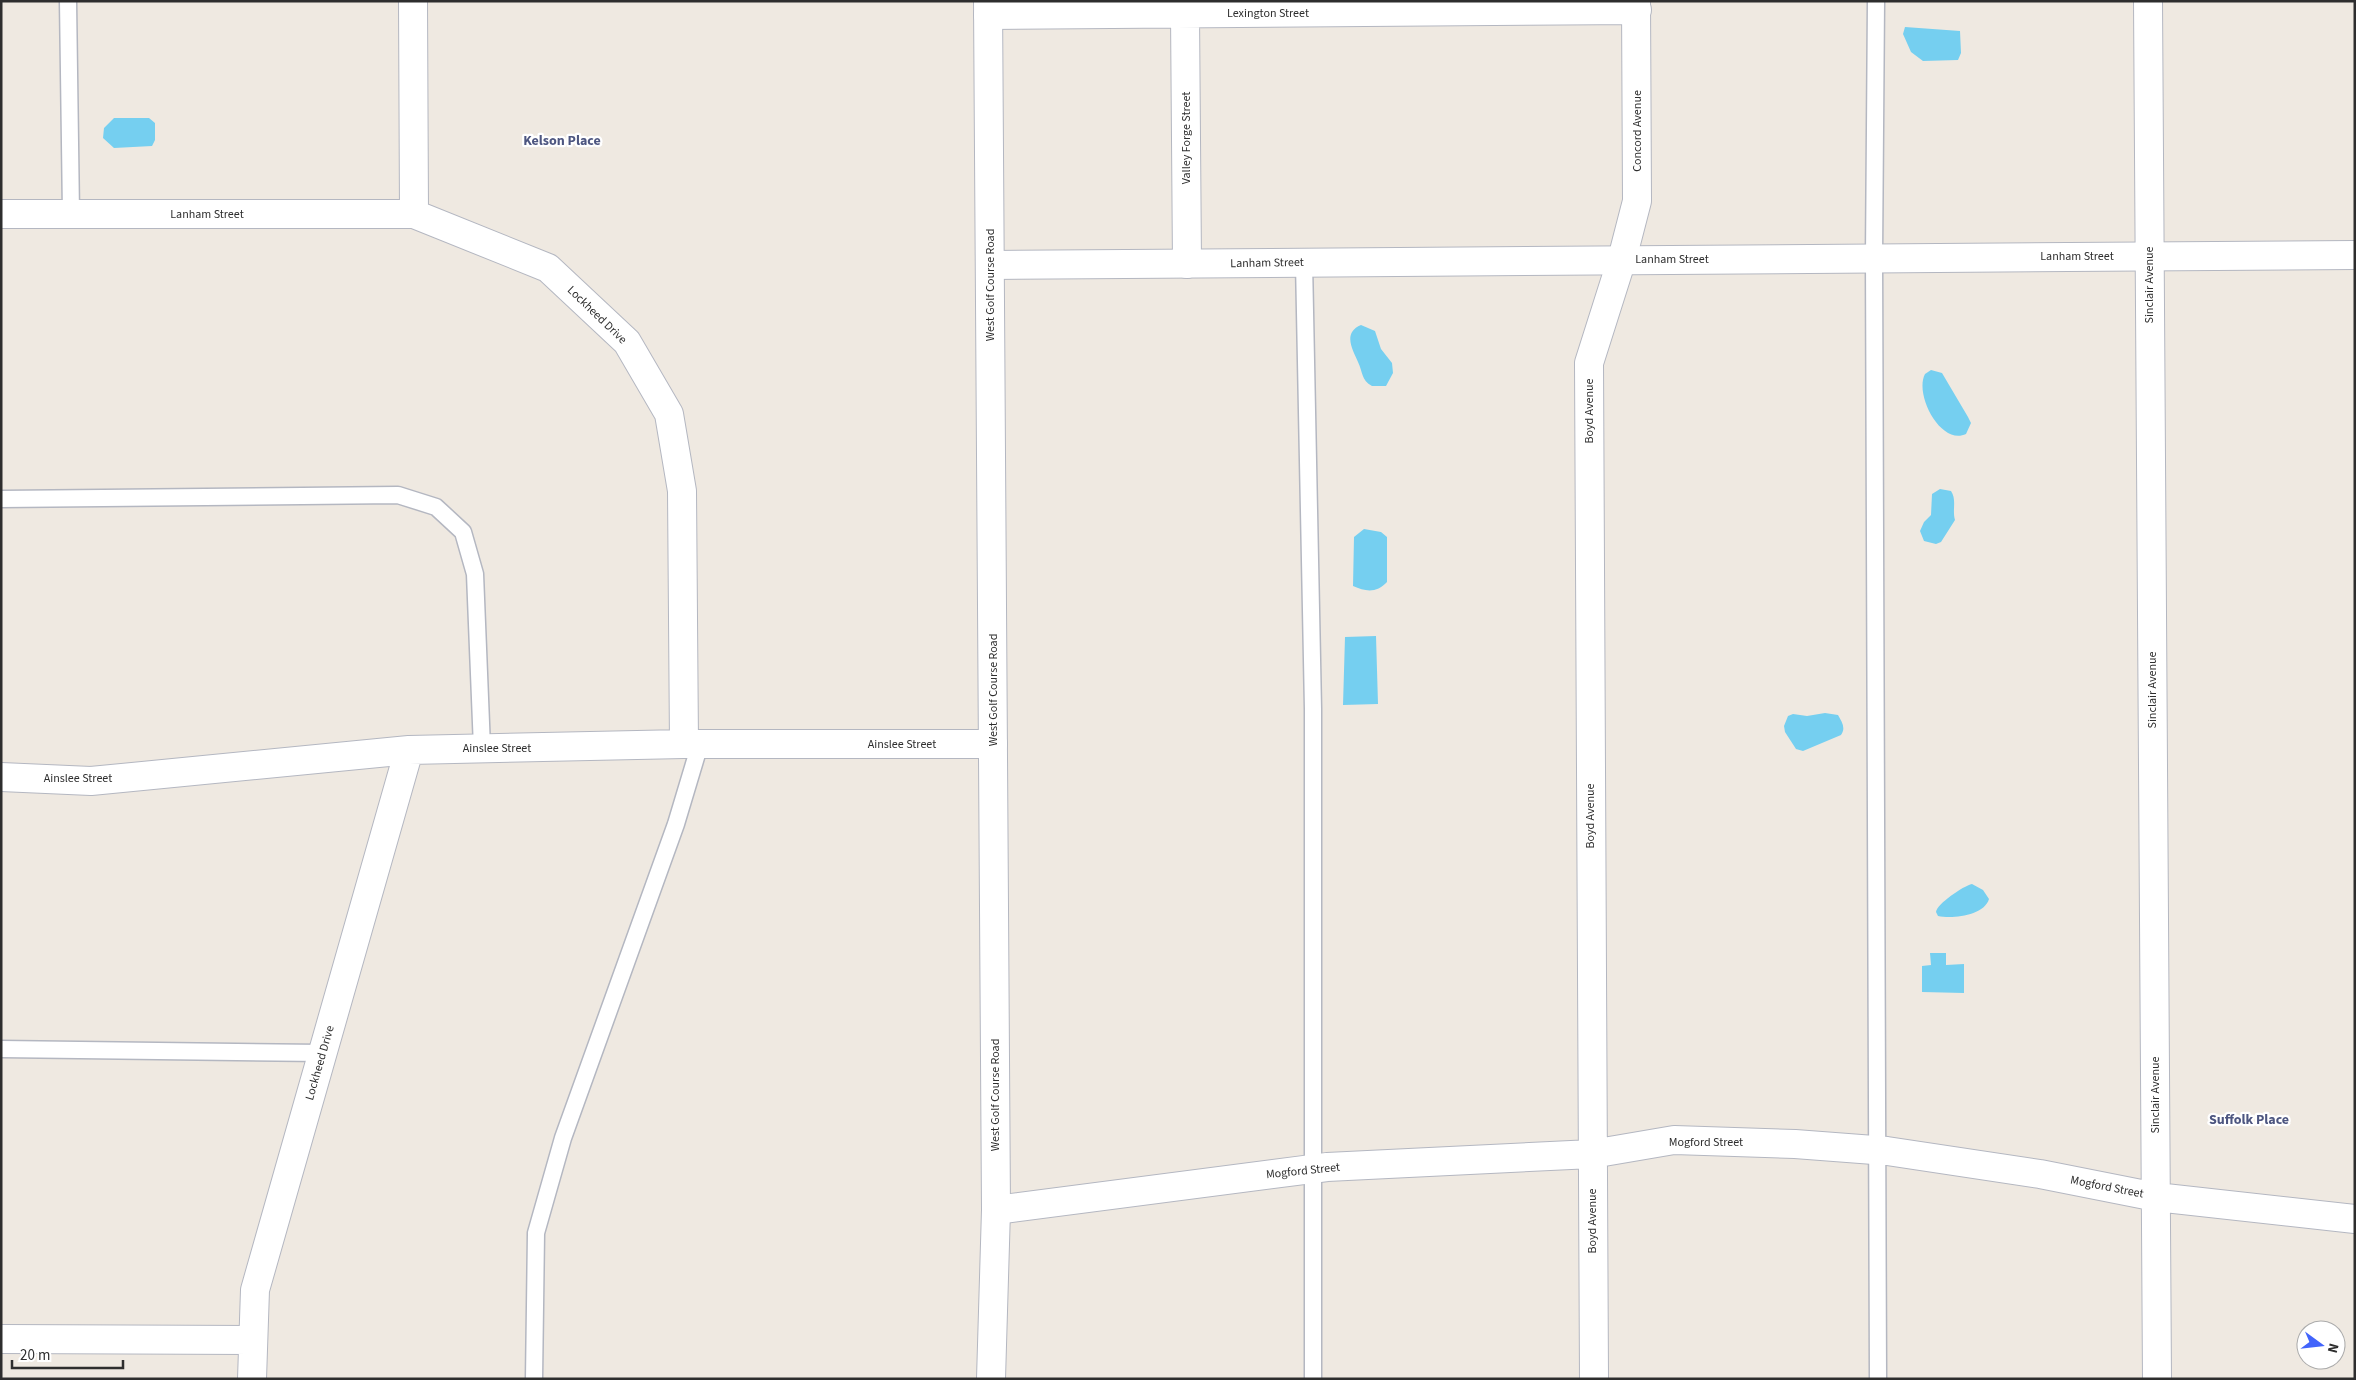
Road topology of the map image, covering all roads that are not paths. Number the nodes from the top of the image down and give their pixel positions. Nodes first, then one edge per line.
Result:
1 (68, 1) edge
2 (413, 1) edge
3 (1876, 1) edge
4 (2148, 1) edge
5 (1636, 6) edge
6 (988, 8) edge
7 (1185, 14) junction
8 (1, 214) edge
9 (71, 214) junction
10 (414, 214) junction
11 (2149, 255) junction
12 (2355, 255) edge
13 (1874, 257) junction
14 (1622, 259) junction
15 (1304, 262) junction
16 (1187, 264) junction
17 (990, 265) junction
18 (1, 499) edge
19 (692, 744) junction
20 (994, 744) junction
21 (482, 748) junction
22 (409, 750) junction
23 (1, 777) edge
24 (1, 1049) edge
25 (323, 1053) junction
26 (1878, 1150) junction
27 (1592, 1154) junction
28 (1313, 1168) junction
29 (2156, 1197) junction
30 (996, 1210) junction
31 (2355, 1218) edge
32 (1, 1339) edge
33 (252, 1340) junction
34 (252, 1379) edge
35 (534, 1379) edge
36 (991, 1379) edge
37 (1313, 1379) edge
38 (1594, 1379) edge
39 (1878, 1379) edge
40 (2156, 1379) edge

1 - 9 lane
2 - 10 street
3 - 13 lane
4 - 11 street, Sinclair Avenue
5 - 7 street, Lexington Street
5 - 14 street, Concord Avenue
6 - 7 street, Lexington Street
6 - 17 street, West Golf Course Road
7 - 16 street, Valley Forge Street
8 - 9 street, Lanham Street
9 - 10 street, Lanham Street
10 - 19 street, Lockheed Drive
11 - 12 street, Lanham Street
11 - 13 street, Lanham Street
11 - 29 street, Sinclair Avenue
13 - 14 street, Lanham Street
13 - 26 lane
14 - 15 street, Lanham Street
14 - 27 street, Boyd Avenue
15 - 16 street, Lanham Street
15 - 28 lane
16 - 17 street, Lanham Street
17 - 20 street, West Golf Course Road
18 - 21 lane
19 - 20 street, Ainslee Street
19 - 21 street, Ainslee Street
19 - 35 lane
20 - 30 street, West Golf Course Road
21 - 22 street, Ainslee Street
22 - 23 street, Ainslee Street
22 - 25 street, Lockheed Drive
24 - 25 lane
25 - 33 street, Lockheed Drive
26 - 27 street, Mogford Street
26 - 29 street, Mogford Street
26 - 39 lane
27 - 28 street, Mogford Street
27 - 38 street, Boyd Avenue
28 - 30 street, Mogford Street
28 - 37 lane
29 - 31 street, Mogford Street
29 - 40 street, Sinclair Avenue
30 - 36 street, West Golf Course Road
32 - 33 street
33 - 34 street, Lockheed Drive

